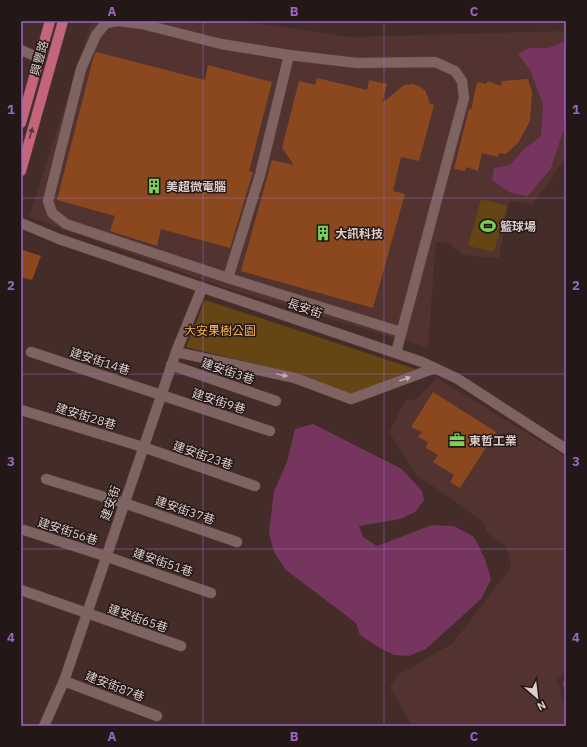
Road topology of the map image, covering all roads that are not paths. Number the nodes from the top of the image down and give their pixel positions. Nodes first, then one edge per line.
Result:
1 (50, 21) edge
2 (63, 21) edge
3 (21, 50) edge
4 (290, 55) junction
5 (39, 58) junction
6 (21, 123) edge
7 (21, 171) edge
8 (21, 223) edge
9 (228, 278) junction
10 (202, 288) junction
11 (401, 332) junction
12 (31, 352) dead end
13 (176, 352) junction
14 (396, 353) junction
15 (171, 366) junction
16 (435, 368) junction
17 (161, 395) junction
18 (276, 401) dead end
19 (21, 410) edge
20 (270, 431) dead end
21 (143, 447) junction
22 (566, 449) edge
23 (46, 479) dead end
24 (255, 486) dead end
25 (124, 503) junction
26 (24, 530) dead end
27 (237, 542) dead end
28 (106, 556) junction
29 (21, 590) edge
30 (211, 593) dead end
31 (86, 613) junction
32 (180, 646) dead end
33 (64, 681) junction
34 (157, 716) dead end
35 (44, 726) edge

1 - 5 main road, 興豐路
7 -> 2 main road, 興豐路
3 - 5 street
4 - 9 street
4 - 9 street
4 - 11 street
5 - 6 main road, 興豐路
8 - 10 street, 長安街
9 - 11 street
10 - 13 street, 建安街
10 - 14 street, 長安街
11 - 14 street
12 - 17 street, 建安街14巷
13 - 15 street, 建安街
13 -> 16 street
14 - 16 street, 長安街
15 - 17 street, 建安街
15 - 18 street, 建安街3巷
16 - 22 street, 長安街
17 - 20 street, 建安街9巷
17 - 21 street, 建安街
19 - 21 street, 建安街28巷
21 - 24 street, 建安街23巷
21 - 25 street, 建安街
23 - 25 street, 建安街37巷
25 - 27 street, 建安街37巷
25 - 28 street, 建安街
26 - 28 street, 建安街56巷
28 - 30 street, 建安街51巷
28 - 31 street, 建安街
29 - 31 street, 建安街65巷
31 - 32 street, 建安街65巷
31 - 33 street, 建安街
33 - 34 street, 建安街87巷
33 - 35 street, 建安街

